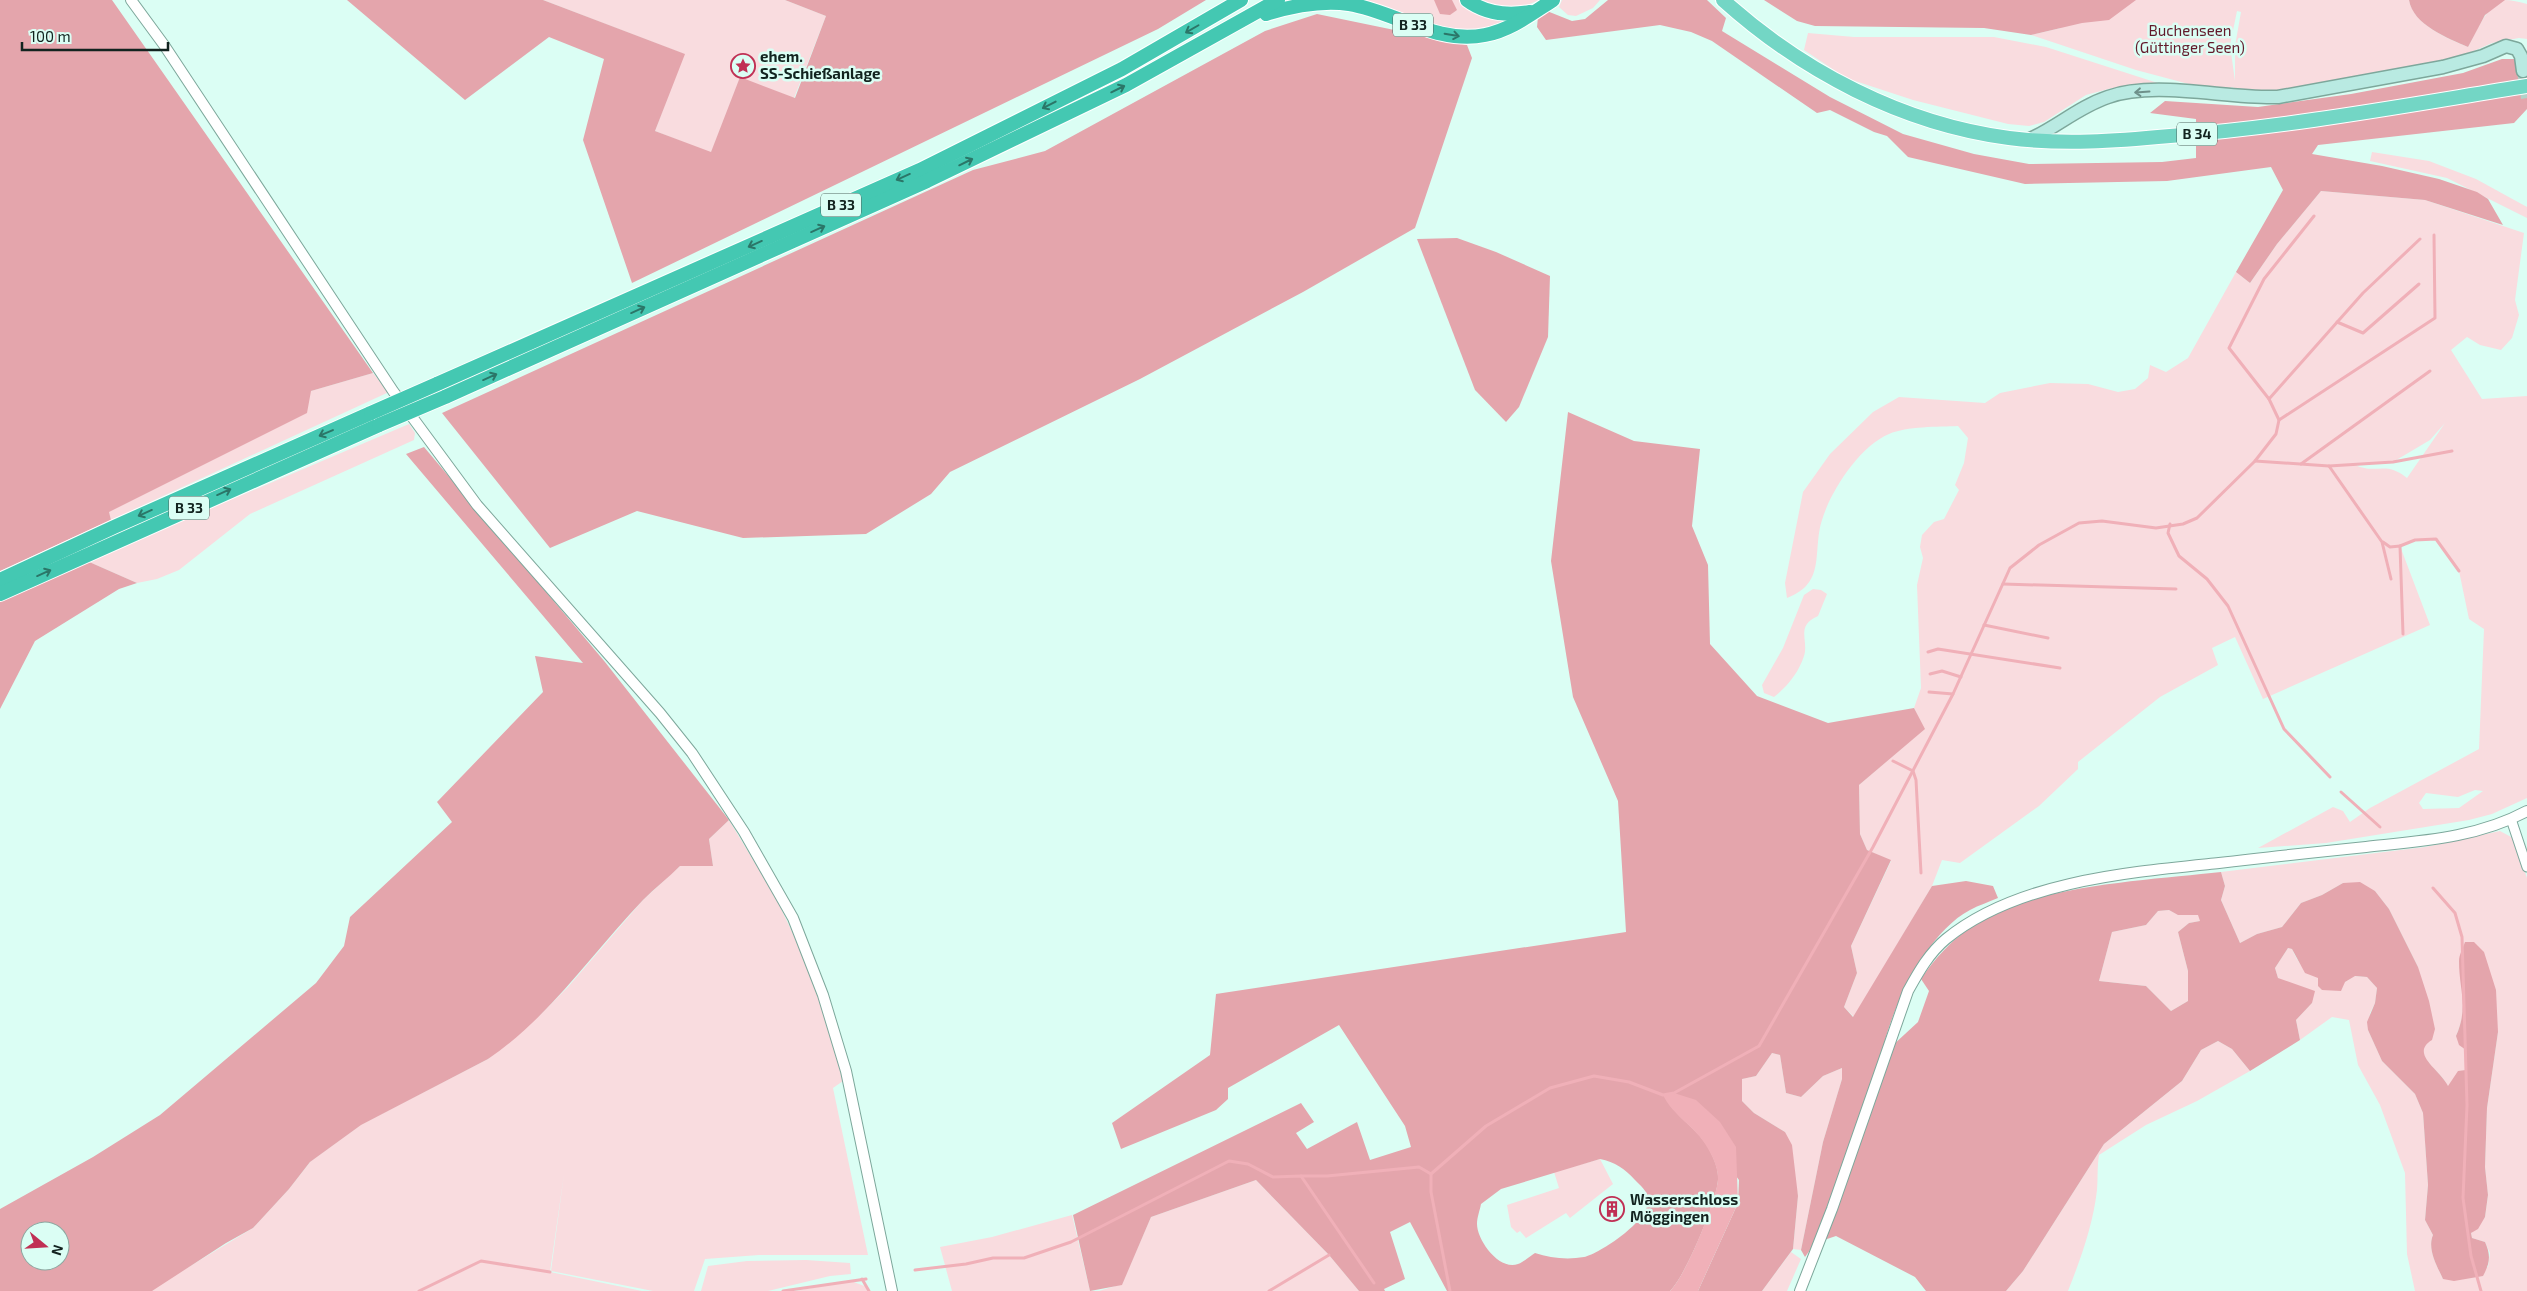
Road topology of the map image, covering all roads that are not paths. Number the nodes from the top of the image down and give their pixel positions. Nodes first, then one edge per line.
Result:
1 (131, 0) edge
2 (1241, 0) edge
3 (1467, 0) edge
4 (1553, 0) edge
5 (1723, 0) edge
6 (1282, 4) edge
7 (1536, 11) junction
8 (2522, 48) edge
9 (2523, 71) dead end
10 (2527, 86) edge
11 (2028, 140) junction
12 (0, 580) edge
13 (0, 594) edge
14 (2527, 811) edge
15 (2511, 820) junction
16 (2527, 867) edge
17 (892, 1291) edge
18 (1800, 1291) edge

1 - 17 street
2 -> 12 highway, B 33, bridge
3 - 7 highway, B 33
4 - 7 highway, B 33
5 - 11 main road, B 34
6 -> 7 highway, B 33
13 -> 6 highway, B 33, bridge
8 - 9 main road
8 -> 11 main road
10 - 11 main road, B 34
14 - 15 street
15 - 16 street
15 - 18 street

